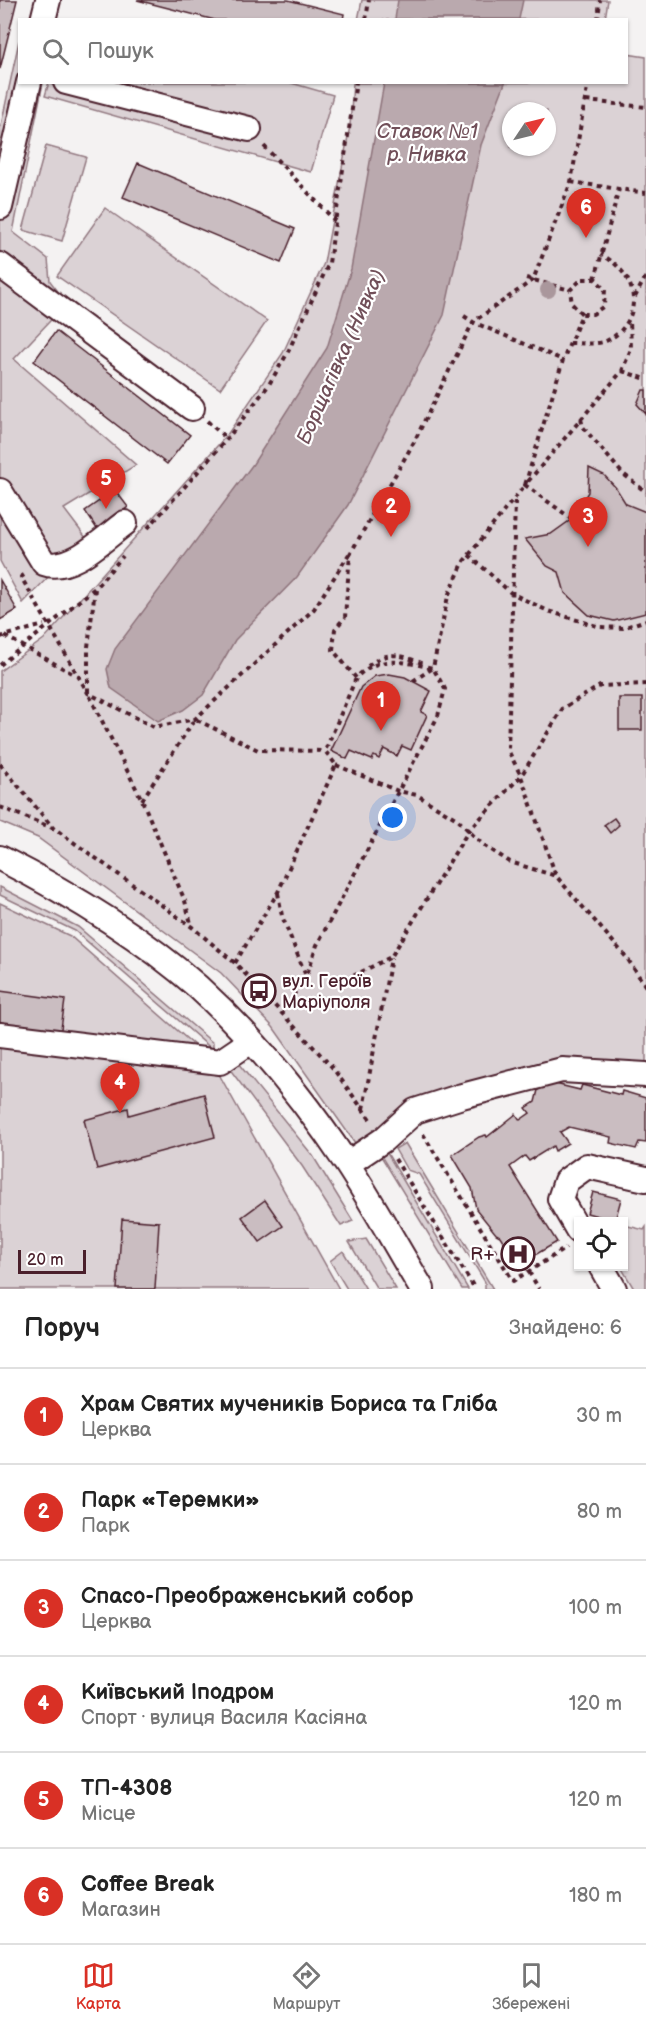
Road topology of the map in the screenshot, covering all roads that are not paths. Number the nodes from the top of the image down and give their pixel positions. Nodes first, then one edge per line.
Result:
1 (48, 0) edge
2 (44, 18) edge
3 (29, 84) edge
4 (74, 84) edge
5 (249, 129) road end
6 (0, 207) edge
7 (0, 265) edge
8 (192, 408) dead end
9 (0, 491) edge
10 (134, 529) road end
11 (0, 858) edge
12 (0, 1035) edge
13 (251, 1041) junction
14 (646, 1075) edge
15 (347, 1164) junction
16 (646, 1179) edge
17 (574, 1238) edge
18 (604, 1271) edge
19 (422, 1289) edge
20 (614, 1289) edge

1 - 2 street
3 - 6 street
4 - 5 street
7 - 8 street
9 - 10 street
11 - 13 street
12 - 13 street
13 - 15 street
14 - 15 street
15 - 19 street
16 - 17 street
18 - 20 street

